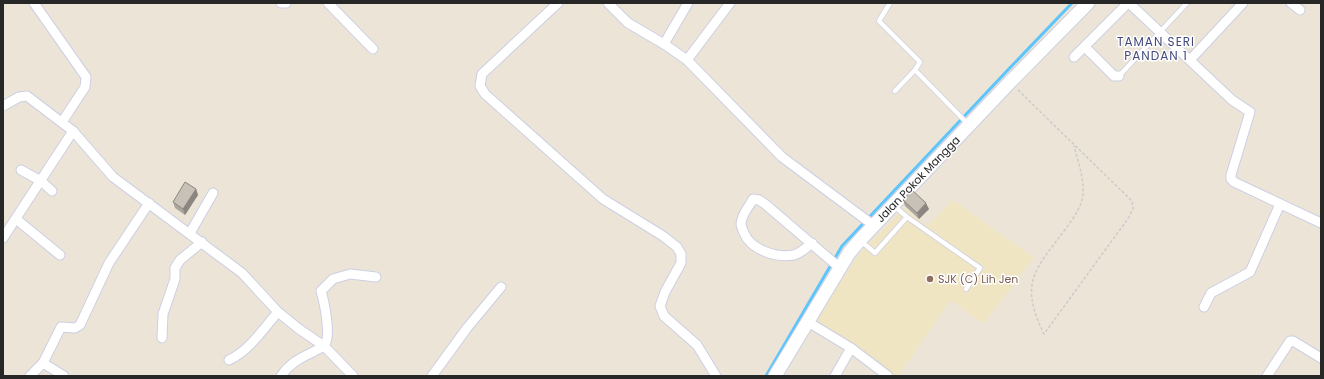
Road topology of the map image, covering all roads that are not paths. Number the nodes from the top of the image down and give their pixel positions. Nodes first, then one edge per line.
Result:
1 (34, 3) edge
2 (328, 3) edge
3 (558, 3) edge
4 (608, 3) edge
5 (688, 3) edge
6 (730, 3) edge
7 (890, 3) edge
8 (1088, 3) edge
9 (1129, 3) edge
10 (1187, 3) edge
11 (1243, 3) edge
12 (1291, 3) edge
13 (1300, 10) dead end
14 (1160, 31) junction
15 (664, 44) junction
16 (1085, 47) junction
17 (373, 49) dead end
18 (1074, 58) dead end
19 (686, 60) junction
20 (1190, 60) junction
21 (915, 70) junction
22 (1119, 76) joint
23 (895, 91) dead end
24 (3, 106) edge
25 (62, 122) junction
26 (969, 125) junction
27 (73, 131) junction
28 (21, 170) dead end
29 (41, 181) junction
30 (52, 191) dead end
31 (213, 193) dead end
32 (149, 203) junction
33 (1280, 204) junction
34 (892, 205) junction
35 (907, 217) junction
36 (16, 219) junction
37 (1321, 222) edge
38 (872, 223) junction
39 (190, 233) junction
40 (3, 238) edge
41 (860, 240) junction
42 (202, 242) junction
43 (812, 244) junction
44 (60, 255) dead end
45 (835, 263) junction
46 (376, 277) dead end
47 (501, 287) dead end
48 (966, 289) dead end
49 (1204, 307) dead end
50 (278, 312) junction
51 (808, 322) junction
52 (162, 338) dead end
53 (324, 346) junction
54 (851, 348) junction
55 (1321, 358) edge
56 (229, 360) dead end
57 (43, 363) junction
58 (30, 376) edge
59 (64, 376) edge
60 (281, 376) edge
61 (353, 376) edge
62 (432, 376) edge
63 (716, 376) edge
64 (775, 376) edge
65 (835, 376) edge
66 (888, 376) edge
67 (1267, 376) edge

1 - 25 street
2 - 17 street
3 - 63 street
4 - 15 street
5 - 15 street
6 - 19 street
7 - 21 lane
8 - 26 main road, Jalan Pokok Mangga
9 - 14 street
9 - 16 street
10 - 14 lane
11 - 20 street
12 - 13 street
14 - 20 street
14 - 22 lane
15 - 19 street
16 - 18 street
16 - 22 street
19 - 38 street
20 - 33 street
21 - 23 lane
21 - 26 lane
24 - 25 street
25 - 27 street
26 - 34 main road, Jalan Pokok Mangga
27 - 29 street
27 - 32 street
28 - 29 street
29 - 30 street
29 - 36 street
31 - 39 street
32 - 39 street
32 - 57 street
33 - 37 street
33 - 49 street
34 - 35 lane
34 - 38 main road, Jalan Pokok Mangga
35 - 41 lane
35 - 48 lane
36 - 40 street
36 - 44 street
38 - 41 main road, Jalan Pokok Mangga
39 - 42 street
41 - 45 main road, Jalan Pokok Mangga
42 - 50 street
42 - 52 street
43 - 43 street
43 - 45 street
45 - 51 main road, Jalan Pokok Mangga
46 - 53 street
47 - 62 street
50 - 53 street
50 - 56 street
51 - 54 street
51 - 64 main road, Jalan Pokok Mangga
53 - 60 street
53 - 61 street
54 - 65 street
54 - 66 street
55 - 67 street
57 - 58 street
57 - 59 street

